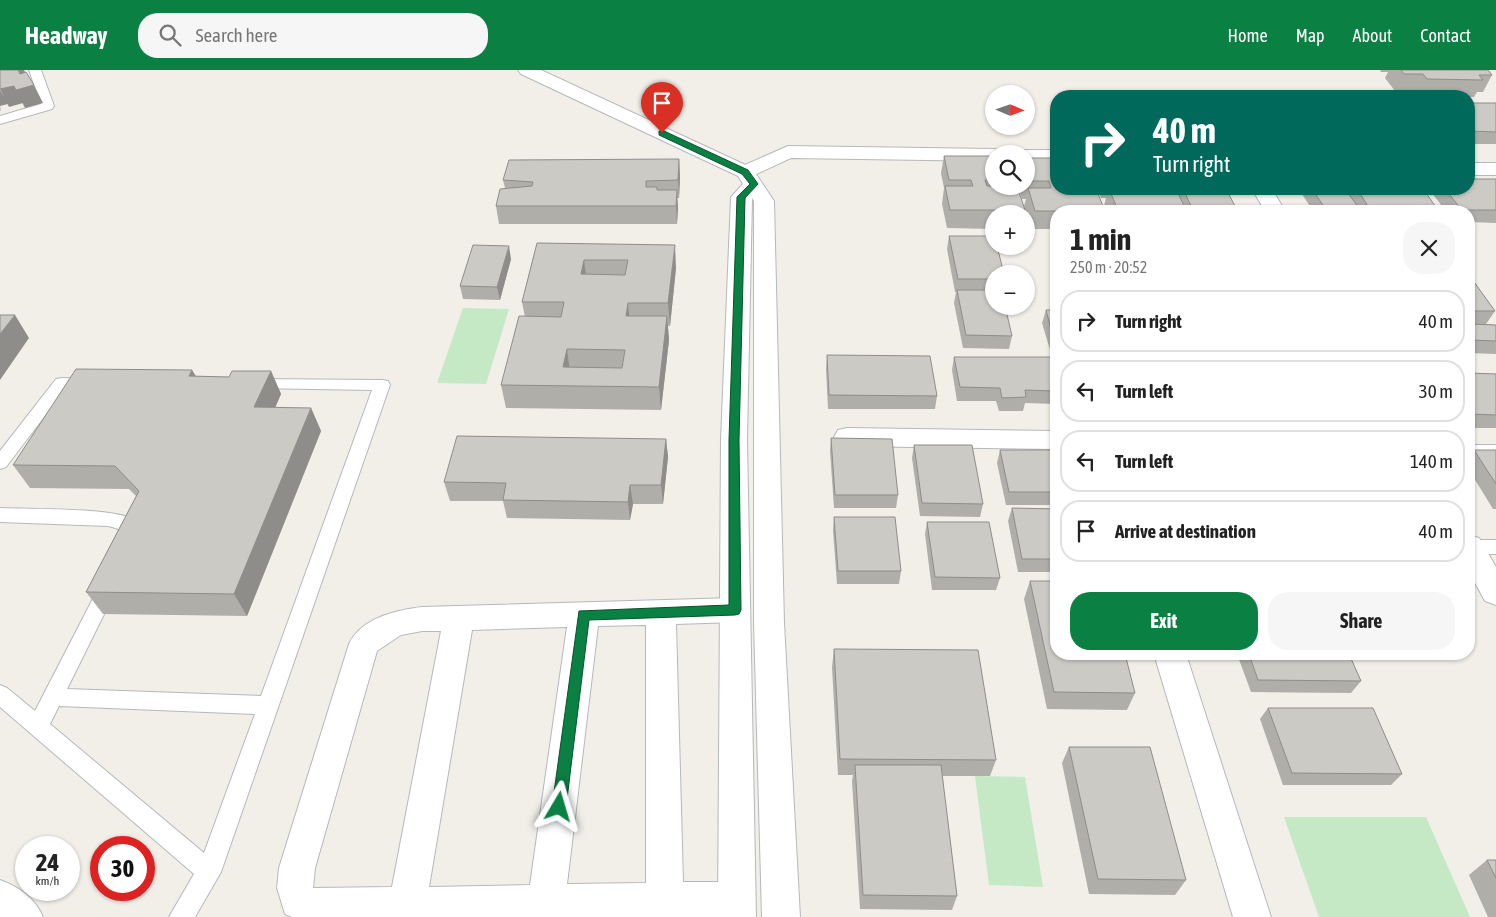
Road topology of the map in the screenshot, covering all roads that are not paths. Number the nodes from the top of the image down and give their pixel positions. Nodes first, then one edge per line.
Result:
1 (35, 70) edge
2 (527, 70) edge
3 (0, 120) edge
4 (985, 155) edge
5 (1035, 156) edge
6 (1050, 156) edge
7 (1475, 169) edge
8 (1496, 169) edge
9 (750, 178) junction
10 (102, 383) edge
11 (232, 384) edge
12 (847, 437) edge
13 (734, 440) junction
14 (767, 440) junction
15 (1050, 440) edge
16 (1475, 451) edge
17 (1496, 451) edge
18 (0, 463) edge
19 (0, 515) edge
20 (1475, 547) edge
21 (1496, 547) edge
22 (124, 556) edge
23 (1475, 557) edge
24 (116, 574) edge
25 (1496, 593) edge
26 (735, 610) junction
27 (661, 612) junction
28 (584, 615) junction
29 (459, 618) junction
30 (1172, 660) edge
31 (0, 694) edge
32 (54, 697) junction
33 (268, 705) junction
34 (38, 726) junction
35 (209, 872) junction
36 (0, 898) edge
37 (406, 905) junction
38 (737, 908) edge
39 (665, 909) edge
40 (546, 910) edge
41 (311, 912) edge
42 (24, 917) edge
43 (181, 917) edge
44 (780, 917) edge
45 (1252, 917) edge

1 - 3 lane
2 - 9 street
4 - 9 street
5 - 6 street
7 - 8 street
9 - 13 street
9 - 14 street
10 - 18 lane
11 - 33 lane
12 - 15 street
13 - 14 street
13 - 26 street
14 - 44 street
16 - 17 lane
19 - 22 lane
20 - 21 lane
23 - 25 street
24 - 32 lane
26 - 27 street
26 - 38 street
27 - 28 street
27 - 39 street
28 - 29 street
28 - 40 street
29 - 37 street
29 - 41 street
30 - 45 street
31 - 34 lane
32 - 33 lane
32 - 34 lane
33 - 35 lane
34 - 35 lane
35 - 43 lane
36 - 42 street
37 - 40 street
37 - 41 street
38 - 39 street
39 - 40 street

